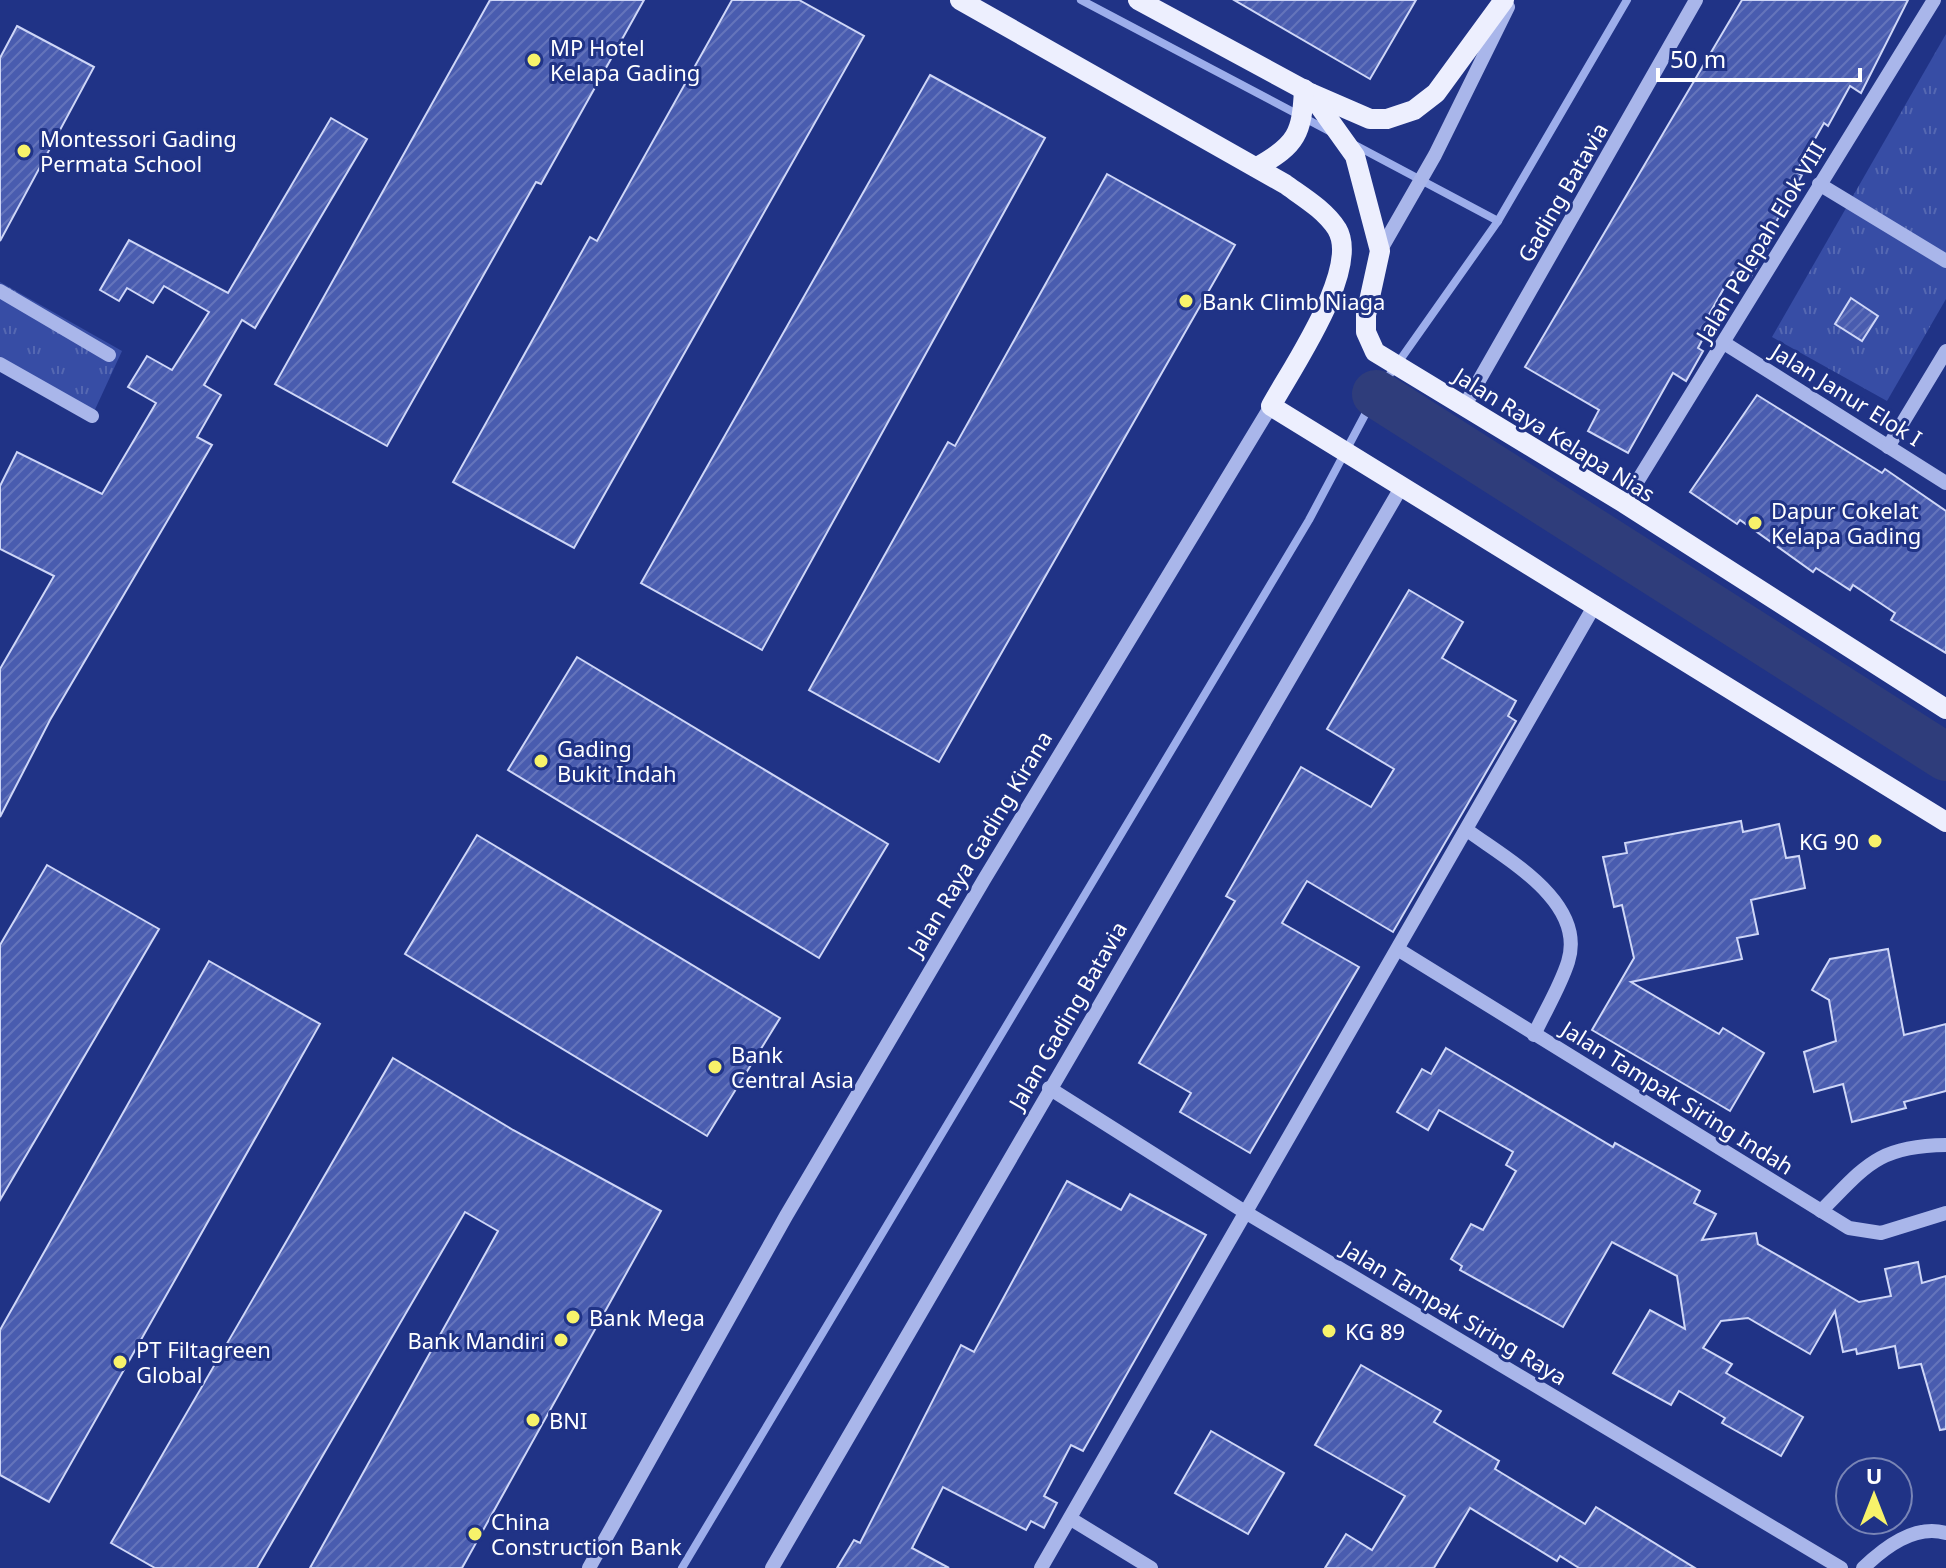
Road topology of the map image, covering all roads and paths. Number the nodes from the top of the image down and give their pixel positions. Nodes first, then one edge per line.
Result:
1 (960, 0) edge
2 (1138, 0) edge
3 (1504, 0) edge
4 (1511, 0) edge
5 (1696, 0) edge
6 (1934, 0) edge
7 (1306, 95) junction
8 (1264, 163) junction
9 (1819, 184) junction
10 (1380, 251) junction
11 (1946, 261) edge
12 (0, 291) edge
13 (1724, 343) junction
14 (1946, 351) edge
15 (109, 355) dead end
16 (0, 364) edge
17 (1457, 401) junction
18 (1271, 406) junction
19 (92, 416) dead end
20 (1888, 447) junction
21 (1396, 482) junction
22 (1946, 483) edge
23 (1624, 503) junction
24 (1596, 603) junction
25 (1946, 709) edge
26 (1946, 822) edge
27 (1467, 830) junction
28 (1399, 950) junction
29 (1534, 1035) junction
30 (1049, 1088) junction
31 (1946, 1145) edge
32 (1821, 1211) junction
33 (1245, 1212) junction
34 (1946, 1213) edge
35 (1071, 1519) junction
36 (1946, 1533) edge
37 (589, 1568) edge
38 (772, 1568) edge
39 (1041, 1568) edge
40 (1151, 1568) edge
41 (1841, 1568) edge
42 (1863, 1568) edge

1 - 8 main road, Jalan Raya Gading Kirana
2 - 7 main road
3 - 7 main road
4 - 10 street
5 - 17 street, Gading Batavia
6 - 9 street, Jalan Pelepah Elok VIII
7 - 8 main road
7 - 10 main road, Jalan Raya Kelapa Nias
8 - 18 main road, Jalan Raya Gading Kirana
9 - 11 street
9 - 13 street, Jalan Pelepah Elok VIII
10 - 17 main road, Jalan Raya Kelapa Nias
12 - 15 street
13 - 20 street, Jalan Janur Elok I
13 - 23 street, Jalan Pelepah Elok VIII
14 - 20 street
16 - 19 street
17 - 23 main road, Jalan Raya Kelapa Nias
18 - 21 main road
18 - 37 street, Jalan Raya Gading Kirana
20 - 22 street, Jalan Janur Elok I
21 - 24 main road
21 - 30 street, Jalan Gading Batavia
23 - 25 main road, Jalan Raya Kelapa Nias
24 - 26 main road
24 - 27 street
27 - 28 street
27 - 29 street
28 - 29 street, Jalan Tampak Siring Indah
28 - 33 street
29 - 32 street, Jalan Tampak Siring Indah
30 - 33 street, Jalan Tampak Siring Raya
30 - 38 street, Jalan Gading Batavia
31 - 32 street
32 - 34 street, Jalan Tampak Siring Indah
33 - 35 street
33 - 41 street, Jalan Tampak Siring Raya
35 - 39 street
35 - 40 street
36 - 42 street

